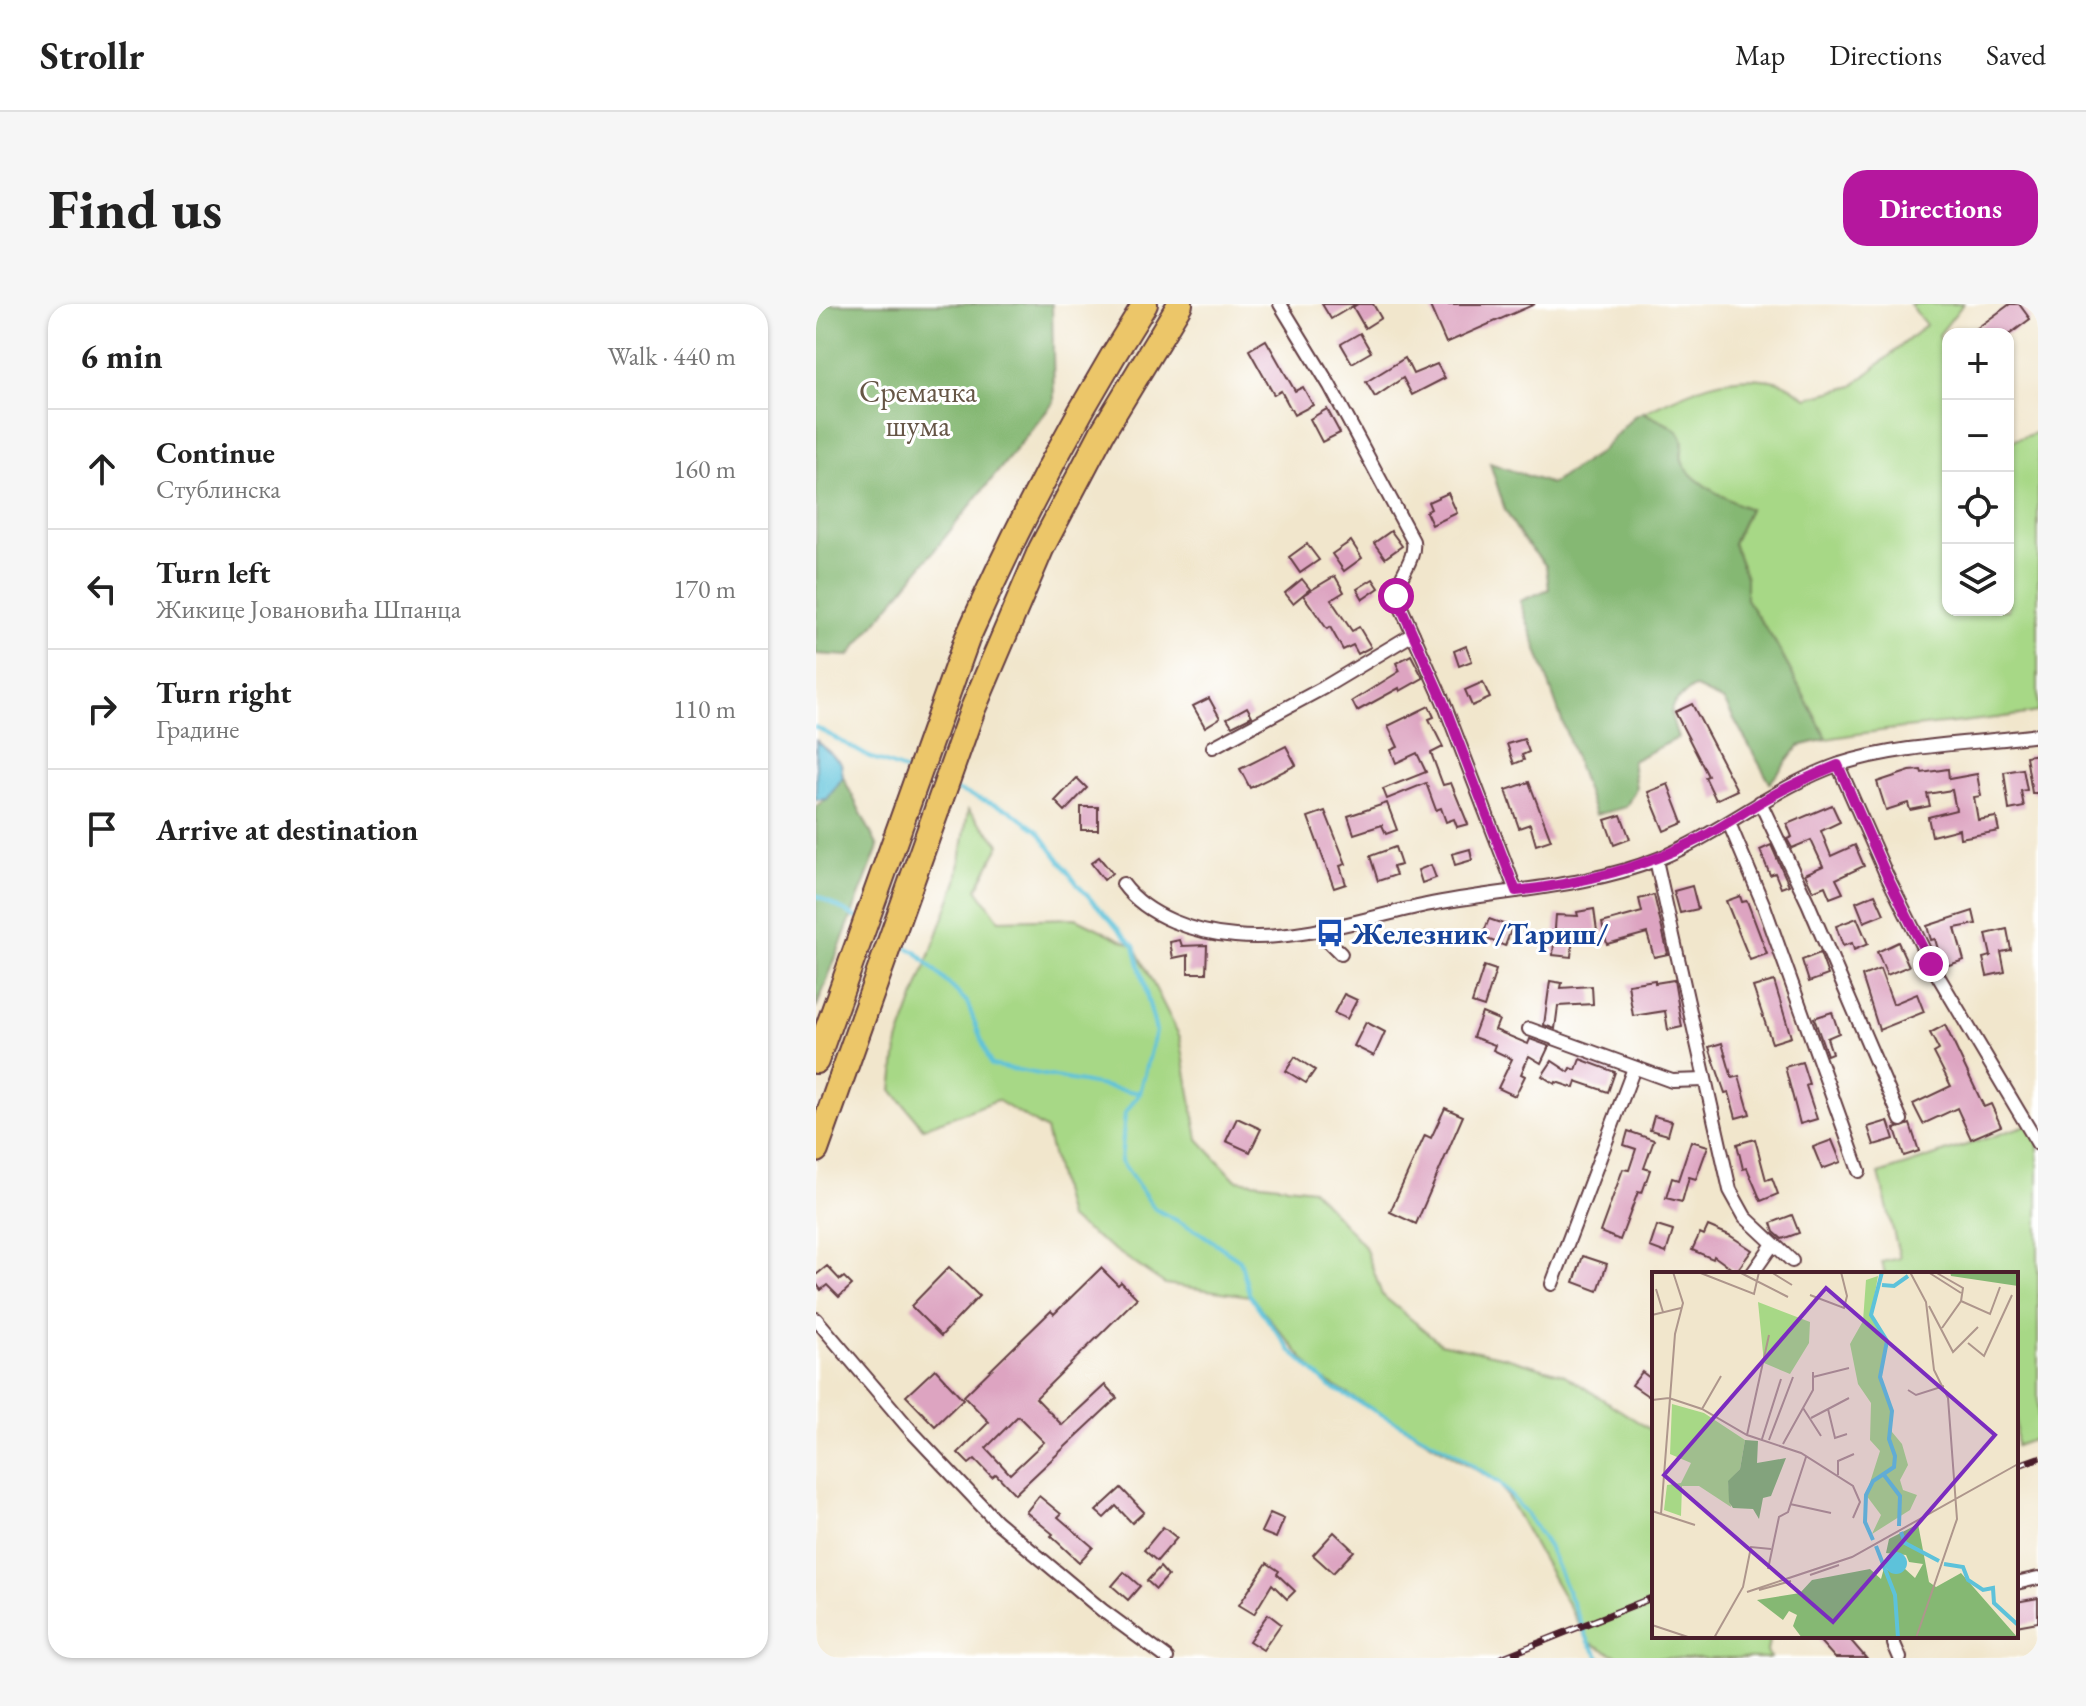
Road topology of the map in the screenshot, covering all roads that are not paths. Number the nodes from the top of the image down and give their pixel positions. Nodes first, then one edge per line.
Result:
1 (1145, 304) edge
2 (1180, 304) edge
3 (1280, 304) edge
4 (1413, 634) junction
5 (2038, 735) edge
6 (1213, 747) dead end
7 (1838, 765) junction
8 (1760, 802) junction
9 (1729, 823) junction
10 (1656, 860) junction
11 (1123, 884) dead end
12 (1516, 891) junction
13 (1321, 929) junction
14 (1341, 954) dead end
15 (1529, 1029) dead end
16 (816, 1061) edge
17 (1634, 1068) junction
18 (1705, 1080) junction
19 (1901, 1120) dead end
20 (2038, 1144) edge
21 (816, 1150) edge
22 (1859, 1171) dead end
23 (1773, 1244) junction
24 (1792, 1261) dead end
25 (1753, 1272) edge
26 (1552, 1284) dead end
27 (816, 1319) edge
28 (2038, 1578) edge
29 (2018, 1583) edge
30 (1894, 1638) edge
31 (1167, 1658) edge
32 (1900, 1658) edge

1 - 16 highway
2 - 21 highway
3 - 4 street
4 - 6 street
4 - 12 street
5 - 7 street
7 - 8 street
7 - 20 street
8 - 9 street
8 - 19 street
9 - 10 street
9 - 22 street
10 - 12 street
10 - 18 street
11 - 13 street
12 - 13 street
13 - 14 street
15 - 17 street
17 - 18 street
17 - 26 street
18 - 23 street
23 - 24 street
23 - 25 street
27 - 31 street
28 - 29 street
30 - 32 street

